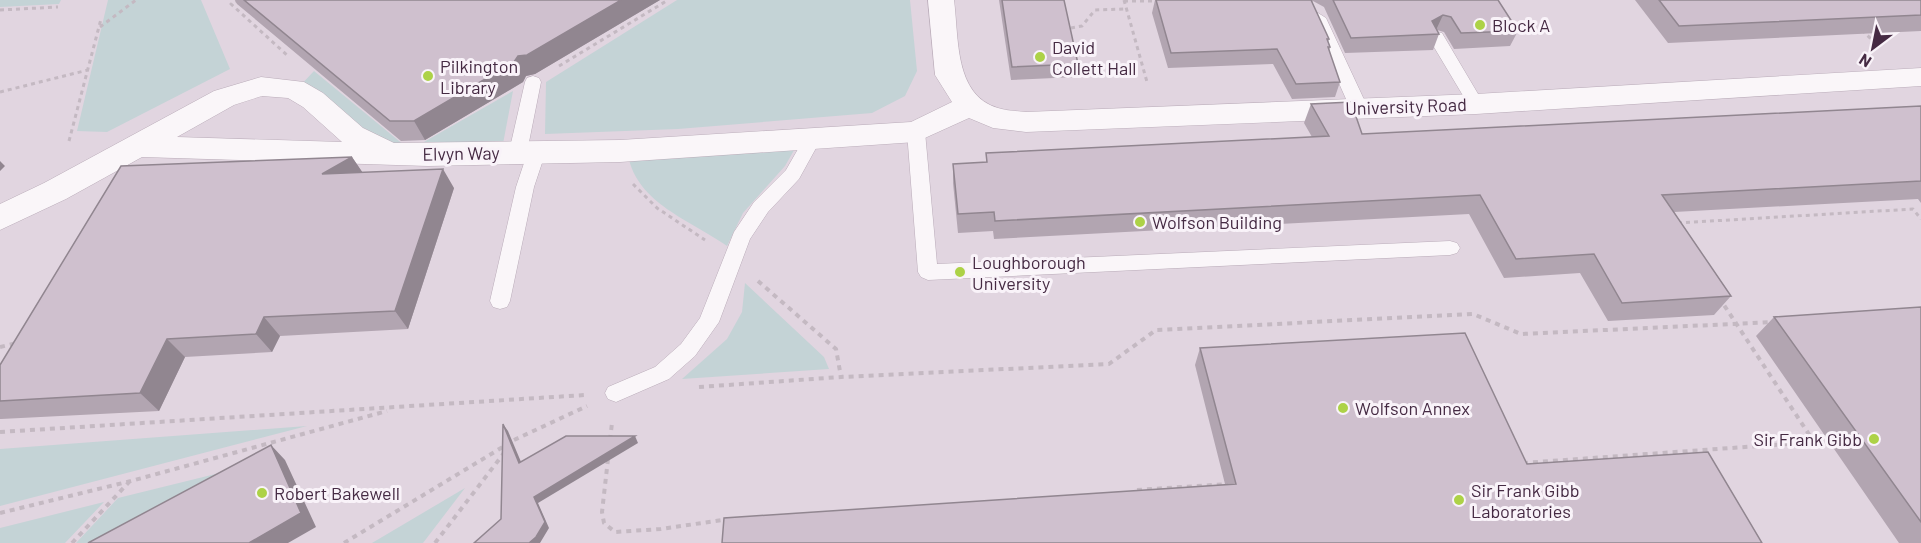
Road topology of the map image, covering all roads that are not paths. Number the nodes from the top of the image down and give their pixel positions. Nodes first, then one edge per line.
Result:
1 (941, 0) edge
2 (1314, 8) edge
3 (1436, 37) edge
4 (1921, 77) edge
5 (533, 82) road end
6 (1476, 104) junction
7 (969, 106) junction
8 (1359, 108) junction
9 (916, 132) junction
10 (812, 139) junction
11 (136, 146) junction
12 (528, 151) junction
13 (389, 153) junction
14 (0, 218) edge
15 (1450, 248) dead end
16 (500, 301) dead end
17 (616, 393) road end

1 - 7 street
2 - 8 lane
3 - 6 lane
4 - 6 street, University Road
5 - 12 lane
6 - 8 street, University Road
7 - 8 street, University Road
7 - 9 street, Elvyn Way
9 - 10 street, Elvyn Way
9 - 15 lane
10 - 12 street, Elvyn Way
10 - 17 lane
11 - 13 street
11 - 13 street, Elvyn Way
11 - 14 street, Elvyn Way
12 - 13 street, Elvyn Way
12 - 16 lane

